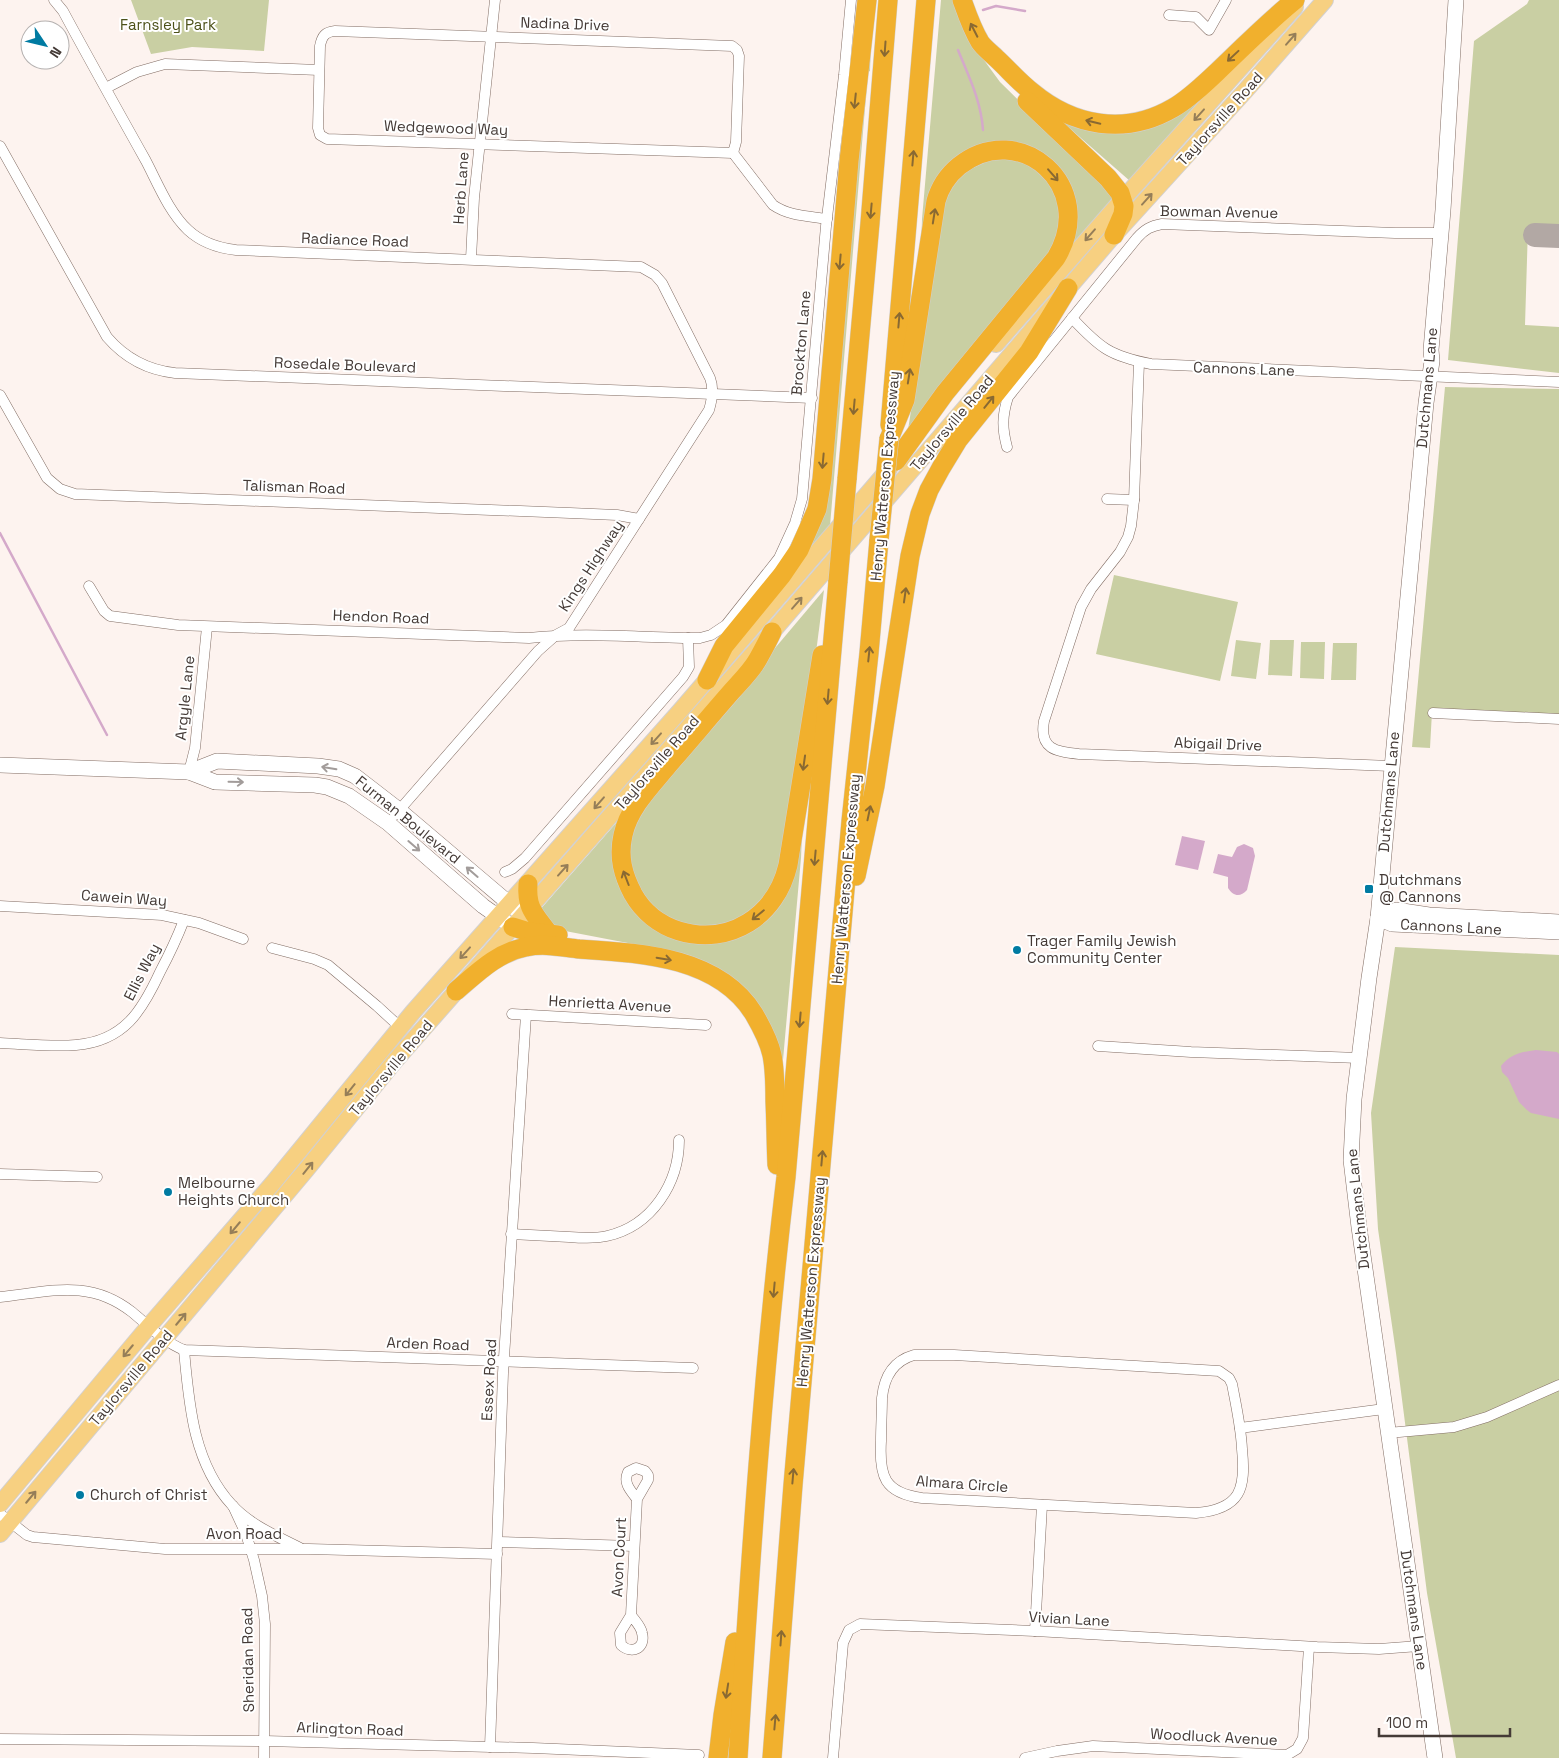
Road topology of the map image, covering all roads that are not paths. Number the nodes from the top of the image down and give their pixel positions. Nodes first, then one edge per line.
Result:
1 (54, 0) edge
2 (495, 0) edge
3 (851, 0) edge
4 (867, 0) edge
5 (888, 0) edge
6 (926, 0) edge
7 (962, 0) edge
8 (1226, 0) edge
9 (1295, 0) edge
10 (1302, 0) edge
11 (1325, 0) edge
12 (1456, 0) edge
13 (1169, 15) dead end
14 (1277, 29) junction
15 (490, 37) junction
16 (994, 56) junction
17 (319, 70) junction
18 (106, 88) junction
19 (1245, 91) junction
20 (480, 144) junction
21 (0, 146) edge
22 (733, 153) junction
23 (1123, 199) junction
24 (827, 218) junction
25 (1441, 233) junction
26 (1114, 235) junction
27 (471, 259) junction
28 (1068, 288) junction
29 (1072, 318) junction
30 (1139, 362) junction
31 (1430, 376) junction
32 (1559, 382) edge
33 (0, 395) edge
34 (712, 395) junction
35 (812, 398) junction
36 (889, 439) junction
37 (1007, 447) dead end
38 (896, 461) junction
39 (1107, 498) dead end
40 (1134, 500) junction
41 (639, 519) junction
42 (89, 586) dead end
43 (838, 588) junction
44 (207, 627) junction
45 (772, 632) junction
46 (556, 635) junction
47 (688, 638) junction
48 (706, 680) junction
49 (1433, 713) dead end
50 (1559, 719) edge
51 (0, 765) edge
52 (1391, 766) junction
53 (189, 772) junction
54 (399, 810) junction
55 (388, 823) junction
56 (505, 872) dead end
57 (528, 884) junction
58 (510, 904) junction
59 (0, 906) edge
60 (516, 917) junction
61 (1378, 918) junction
62 (184, 920) junction
63 (1559, 922) edge
64 (1559, 932) edge
65 (243, 939) dead end
66 (272, 948) dead end
67 (616, 951) junction
68 (838, 963) junction
69 (456, 991) junction
70 (512, 1014) dead end
71 (526, 1015) junction
72 (706, 1025) dead end
73 (400, 1028) junction
74 (0, 1043) edge
75 (1098, 1046) dead end
76 (1359, 1058) junction
77 (679, 1140) dead end
78 (0, 1174) edge
79 (97, 1177) dead end
80 (511, 1234) junction
81 (778, 1241) junction
82 (0, 1297) edge
83 (149, 1326) junction
84 (164, 1339) junction
85 (184, 1350) junction
86 (504, 1362) junction
87 (693, 1368) dead end
88 (1559, 1385) edge
89 (1384, 1408) junction
90 (1240, 1428) junction
91 (1388, 1433) junction
92 (637, 1499) dead end
93 (0, 1504) edge
94 (1042, 1505) junction
95 (232, 1506) junction
96 (3, 1523) edge
97 (752, 1539) junction
98 (498, 1542) junction
99 (634, 1546) junction
100 (301, 1549) junction
101 (251, 1550) junction
102 (496, 1554) junction
103 (631, 1615) dead end
104 (1035, 1631) junction
105 (1419, 1646) junction
106 (1309, 1647) junction
107 (0, 1739) edge
108 (265, 1741) junction
109 (490, 1747) junction
110 (699, 1755) dead end
111 (264, 1758) edge
112 (718, 1758) edge
113 (738, 1758) edge
114 (772, 1758) edge
115 (833, 1758) edge
116 (1025, 1758) edge
117 (1435, 1758) edge

1 - 18 street, Radiance Road
2 - 15 street, Herb Lane
3 - 24 street, Brockton Lane
4 -> 48 highway
5 -> 43 highway, bridge
36 -> 6 highway, Henry Watterson Expressway
16 -> 7 highway
8 - 13 street
9 -> 16 highway
10 - 14 main road, Taylorsville Road
19 -> 11 main road, Taylorsville Road
12 - 25 main road, Dutchmans Lane
14 - 19 main road
14 -> 23 main road, Taylorsville Road
15 - 17 street, Nadina Drive
15 - 20 street, Herb Lane
15 - 22 street, Nadina Drive
16 - 23 highway
17 - 18 street
17 - 20 street, Wedgewood Way
18 - 27 street, Radiance Road
26 -> 19 main road, Taylorsville Road
20 - 22 street, Wedgewood Way
20 - 27 street, Herb Lane
21 - 34 street, Rosedale Boulevard
22 - 24 street
23 - 26 highway
23 -> 38 main road, Taylorsville Road
24 - 35 street, Brockton Lane
25 - 29 street, Bowman Avenue
25 - 31 main road, Dutchmans Lane
26 - 28 main road, Taylorsville Road
27 - 34 street, Radiance Road
45 -> 28 main road, Taylorsville Road
68 -> 28 highway
29 - 30 street, Cannons Lane
29 - 37 street, Bowman Avenue
30 - 31 street, Cannons Lane
30 - 40 street
31 - 32 street, Cannons Lane
31 - 52 main road, Dutchmans Lane
33 - 41 street, Talisman Road
34 - 35 street, Rosedale Boulevard
34 - 41 street, Kings Highway
35 - 47 street, Brockton Lane
36 -> 38 highway
68 -> 36 highway, Henry Watterson Expressway, bridge
38 - 48 main road, Taylorsville Road
39 - 40 street
40 - 52 street, Abigail Drive
41 - 46 street, Kings Highway
42 - 44 street, Hendon Road
43 -> 45 highway
43 -> 81 highway
44 - 46 street, Hendon Road
44 - 53 street, Argyle Lane
60 -> 45 main road, Taylorsville Road
46 - 47 street, Hendon Road
46 - 54 street, Kings Highway
47 - 56 street
48 -> 57 main road, Taylorsville Road
49 - 50 street
51 - 53 main road, Furman Boulevard
52 - 61 main road, Dutchmans Lane
54 -> 53 main road, Furman Boulevard
53 -> 55 main road, Furman Boulevard
54 - 55 street, Kings Highway
58 -> 54 main road, Furman Boulevard
55 -> 60 main road, Furman Boulevard
57 - 58 main road, Taylorsville Road
57 - 60 highway
58 - 60 main road, Taylorsville Road
59 - 62 street, Cawein Way
60 - 67 highway
60 - 69 main road, Taylorsville Road
60 -> 73 main road, Taylorsville Road
61 - 63 main road, Cannons Lane
61 - 64 main road, Cannons Lane
61 - 76 main road, Dutchmans Lane
62 - 65 street, Cawein Way
62 - 74 street, Ellis Way
66 - 73 street
67 - 69 highway
67 -> 81 highway
114 -> 68 highway, Henry Watterson Expressway
84 -> 69 main road, Taylorsville Road
70 - 71 street, Henrietta Avenue
71 - 72 street, Henrietta Avenue
71 - 80 street, Essex Road
73 -> 83 main road, Taylorsville Road
75 - 76 street
76 - 89 main road, Dutchmans Lane
77 - 80 street
78 - 79 street
80 - 86 street, Essex Road
81 -> 97 highway
82 - 83 street, Arden Road
83 - 84 street, Arden Road
83 -> 93 main road, Taylorsville Road
84 - 85 street, Arden Road
96 -> 84 main road, Taylorsville Road
85 - 86 street, Arden Road
85 - 95 street, Sheridan Road
86 - 87 street, Arden Road
86 - 98 street, Essex Road
88 - 91 street
89 - 90 street
89 - 91 main road, Dutchmans Lane
90 - 94 street, Almara Circle
90 - 94 street, Almara Circle
91 - 105 main road, Dutchmans Lane
92 - 99 street, Avon Court
94 - 104 street
95 - 100 street, Sheridan Road
95 - 101 street, Sheridan Road
96 - 101 street, Avon Road
97 -> 112 highway
97 - 113 highway
98 - 99 street
98 - 102 street, Essex Road
99 - 103 street, Avon Court
100 - 101 street, Avon Road
100 - 102 street, Avon Road
101 - 108 street, Sheridan Road
102 - 109 street, Essex Road
104 - 106 street, Vivian Lane
104 - 115 street, Vivian Lane
105 - 106 street, Vivian Lane
105 - 117 main road, Dutchmans Lane
106 - 116 street, Woodluck Avenue
107 - 108 street, Arlington Road
108 - 109 street, Arlington Road
108 - 111 street, Sheridan Road
109 - 110 street, Arlington Road

